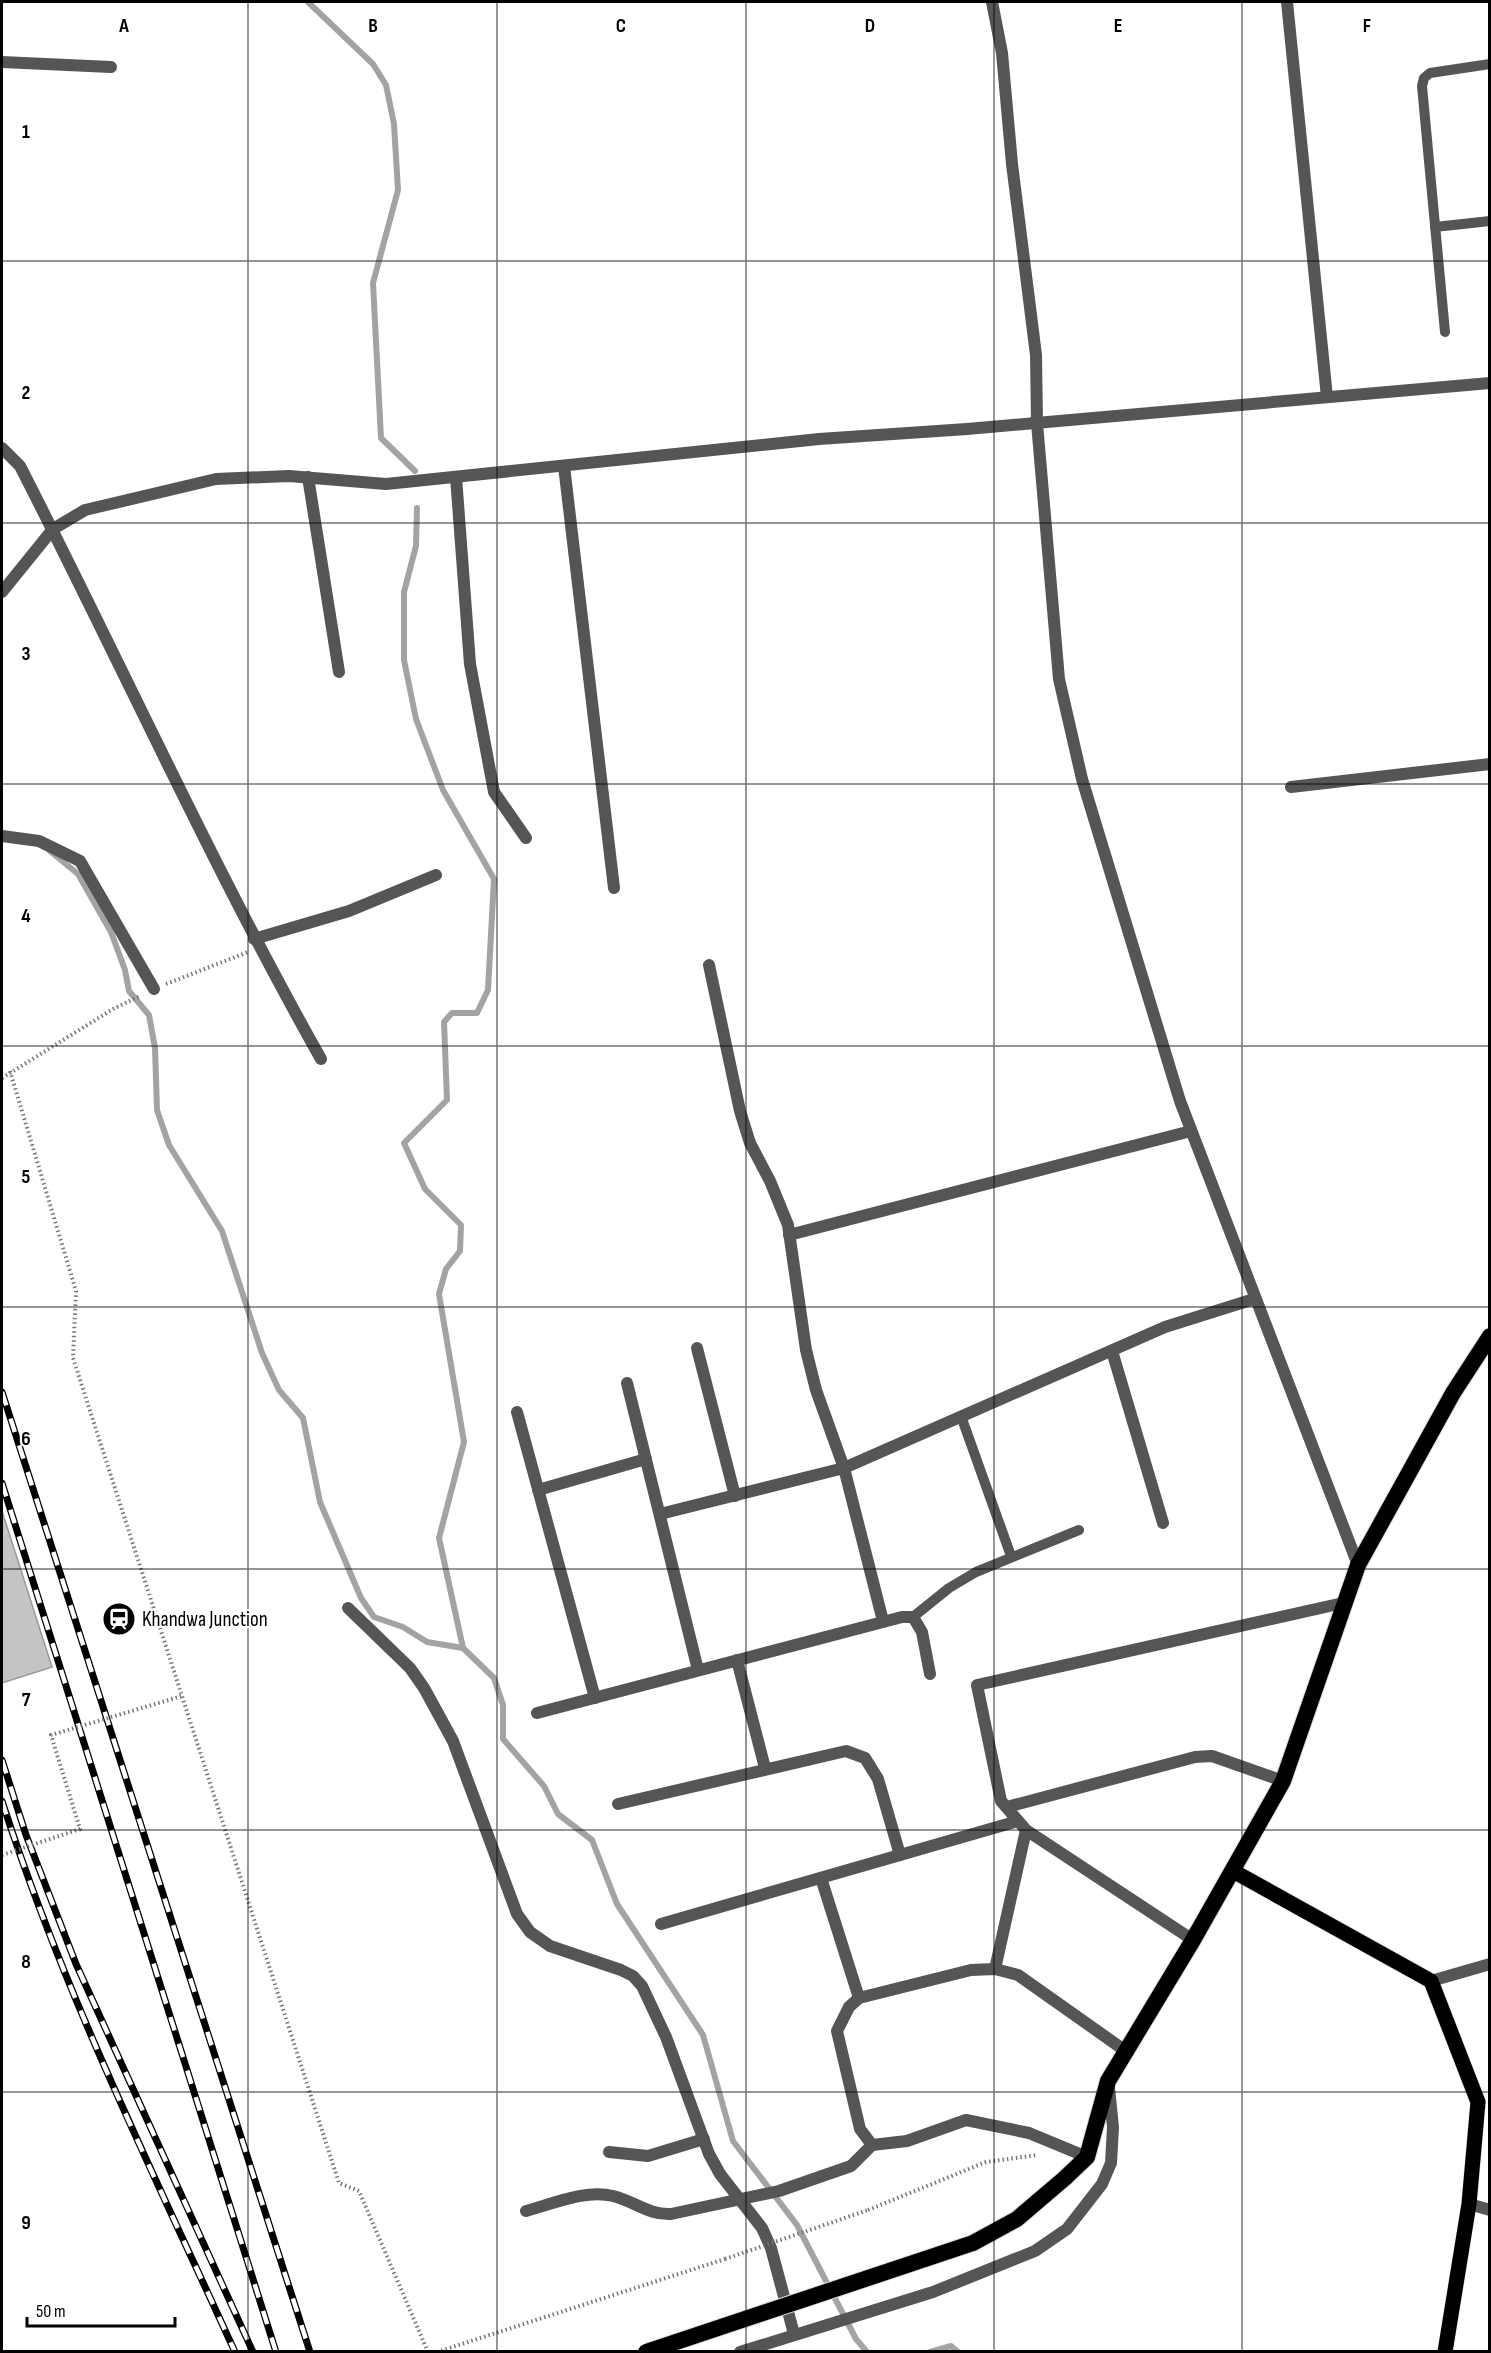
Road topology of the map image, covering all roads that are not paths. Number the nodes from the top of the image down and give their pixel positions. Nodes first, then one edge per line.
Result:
1 (992, 2) edge
2 (1287, 2) edge
3 (2, 62) edge
4 (1490, 64) edge
5 (111, 67) dead end
6 (1490, 221) edge
7 (1435, 227) junction
8 (1445, 332) dead end
9 (1490, 383) edge
10 (1327, 398) junction
11 (1037, 423) junction
12 (2, 448) edge
13 (564, 466) junction
14 (308, 477) junction
15 (456, 477) junction
16 (53, 529) junction
17 (2, 592) edge
18 (339, 672) dead end
19 (1490, 764) edge
20 (1291, 787) dead end
21 (2, 836) edge
22 (526, 838) dead end
23 (436, 875) dead end
24 (614, 888) dead end
25 (256, 943) junction
26 (709, 965) dead end
27 (154, 989) road end
28 (321, 1059) dead end
29 (1191, 1131) junction
30 (789, 1235) junction
31 (1254, 1299) junction
32 (1490, 1336) edge
33 (697, 1348) dead end
34 (1112, 1351) junction
35 (627, 1383) dead end
36 (517, 1412) dead end
37 (961, 1416) junction
38 (646, 1459) junction
39 (844, 1467) junction
40 (538, 1490) junction
41 (735, 1496) junction
42 (660, 1514) junction
43 (1163, 1522) dead end
44 (1079, 1530) dead end
45 (1011, 1556) junction
46 (1358, 1565) junction
47 (1343, 1603) junction
48 (348, 1608) dead end
49 (913, 1617) junction
50 (883, 1620) junction
51 (737, 1660) junction
52 (698, 1670) junction
53 (930, 1674) dead end
54 (595, 1698) junction
55 (537, 1713) dead end
56 (765, 1768) junction
57 (1283, 1781) junction
58 (618, 1804) dead end
59 (1007, 1808) junction
60 (1022, 1826) junction
61 (900, 1855) junction
62 (1233, 1871) junction
63 (821, 1878) junction
64 (661, 1924) dead end
65 (1193, 1940) junction
66 (1490, 1964) edge
67 (995, 1969) junction
68 (1431, 1982) junction
69 (859, 1998) junction
70 (1127, 2052) junction
71 (1108, 2081) junction
72 (1484, 2102) edge
73 (704, 2139) junction
74 (872, 2145) junction
75 (609, 2152) dead end
76 (1087, 2157) junction
77 (738, 2198) junction
78 (1469, 2204) junction
79 (1490, 2210) edge
80 (526, 2211) dead end
81 (794, 2334) junction
82 (645, 2352) edge
83 (740, 2352) edge
84 (1445, 2352) edge

1 - 11 street
2 - 10 street
3 - 5 street
4 - 7 lane
6 - 7 lane
7 - 8 lane
9 - 10 street
10 - 11 street
11 - 13 street
11 - 29 street
12 - 16 street
13 - 15 street
13 - 24 street
14 - 15 street
14 - 16 street
14 - 18 street
15 - 22 street
16 - 17 street
16 - 25 street
19 - 20 street
21 - 27 street
23 - 25 street
25 - 28 street
26 - 30 street
29 - 30 street
29 - 31 street
30 - 39 street
31 - 34 street
31 - 46 street
32 - 46 highway
33 - 41 street
34 - 37 street
34 - 43 street
35 - 38 street
36 - 40 street
37 - 39 street
37 - 45 lane
38 - 40 street
38 - 42 street
39 - 41 street
39 - 50 street
40 - 54 street
41 - 42 street
42 - 52 street
44 - 45 lane
45 - 49 lane
46 - 47 highway
47 - 57 highway
47 - 59 street
48 - 73 street
49 - 50 street
49 - 53 street
50 - 51 street
51 - 52 street
51 - 56 street
52 - 54 street
54 - 55 street
56 - 58 street
56 - 61 street
57 - 59 street
57 - 62 highway
59 - 60 street
60 - 61 street
60 - 65 street
60 - 67 street
61 - 63 street
62 - 65 highway
62 - 68 main road
63 - 64 street
63 - 69 street
65 - 70 highway
66 - 68 street
67 - 69 street
67 - 70 street
68 - 72 main road
69 - 74 street
70 - 71 highway
71 - 76 highway
71 - 81 street
72 - 78 main road
73 - 75 street
73 - 77 street
74 - 76 street
74 - 77 street
76 - 82 highway, bridge
77 - 80 street
77 - 81 street
78 - 79 street
78 - 84 main road
81 - 83 street

